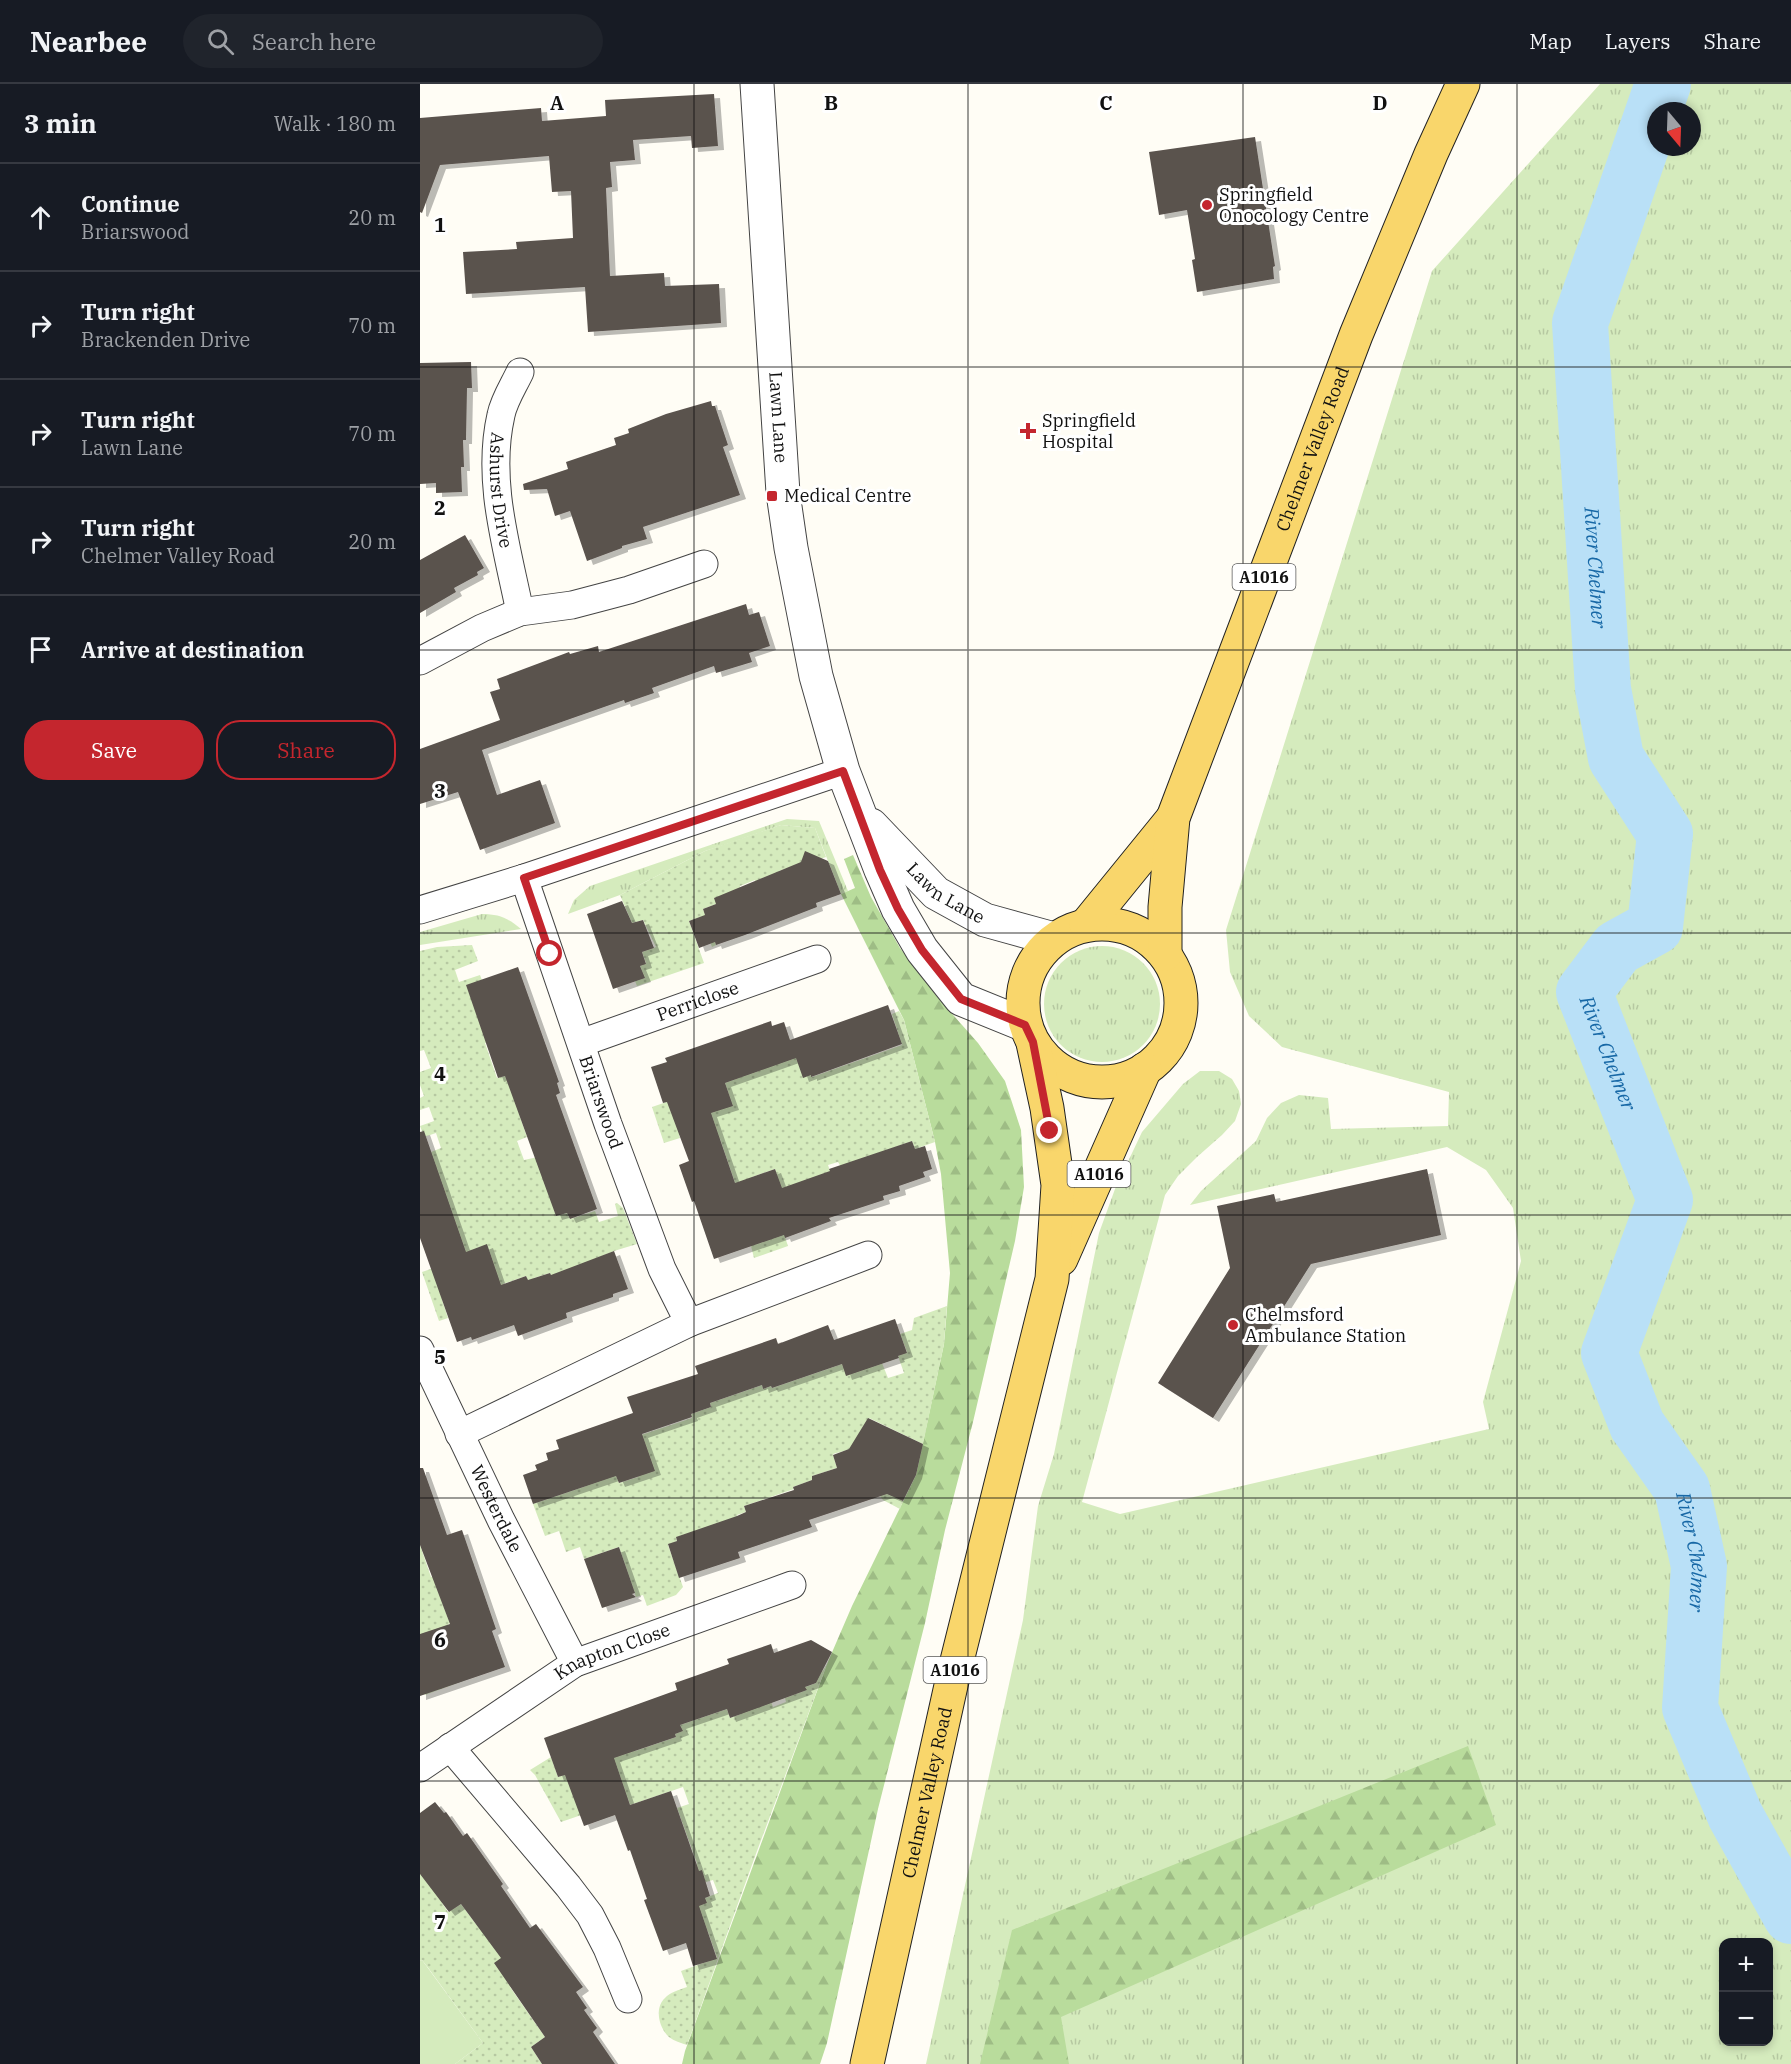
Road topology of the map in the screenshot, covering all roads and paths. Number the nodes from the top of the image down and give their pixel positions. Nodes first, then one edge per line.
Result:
1 (757, 84) edge
2 (1463, 84) edge
3 (520, 372) dead end
4 (704, 564) dead end
5 (520, 612) junction
6 (420, 661) edge
7 (843, 771) junction
8 (859, 813) junction
9 (1173, 818) junction
10 (524, 878) junction
11 (420, 910) edge
12 (1086, 925) junction
13 (1054, 939) junction
14 (1165, 954) junction
15 (817, 959) dead end
16 (1029, 1034) junction
17 (581, 1043) junction
18 (1145, 1069) junction
19 (868, 1255) dead end
20 (1052, 1279) junction
21 (689, 1323) junction
22 (420, 1350) edge
23 (459, 1434) junction
24 (792, 1585) dead end
25 (575, 1663) junction
26 (450, 1747) junction
27 (420, 1768) edge
28 (628, 1999) dead end
29 (867, 2064) edge

1 - 7 street, Lawn Lane
2 - 9 main road, Chelmer Valley Road / A1016
3 - 5 street, Ashurst Drive
4 - 5 street
5 - 6 street
7 - 8 street, Lawn Lane
7 - 10 street
8 - 13 street, Lawn Lane
8 - 16 street, Lawn Lane
9 - 12 main road, Chelmer Valley Road / A1016
9 - 14 main road, Chelmer Valley Road / A1016
10 - 11 street
10 - 17 street, Briarswood
12 - 13 main road, A1016
12 - 14 main road, A1016
13 - 16 main road, A1016
14 - 18 main road, A1016
15 - 17 street, Perriclose
16 - 18 main road, A1016
16 - 20 main road, Chelmer Valley Road / A1016
17 - 21 street, Briarswood
18 - 20 main road, Chelmer Valley Road / A1016
19 - 21 street
20 - 29 main road, Chelmer Valley Road / A1016
21 - 23 street
22 - 23 street, Westerdale
23 - 25 street, Westerdale
24 - 25 street, Knapton Close
25 - 26 street, Knapton Close
26 - 27 street, Knapton Close
26 - 28 street

